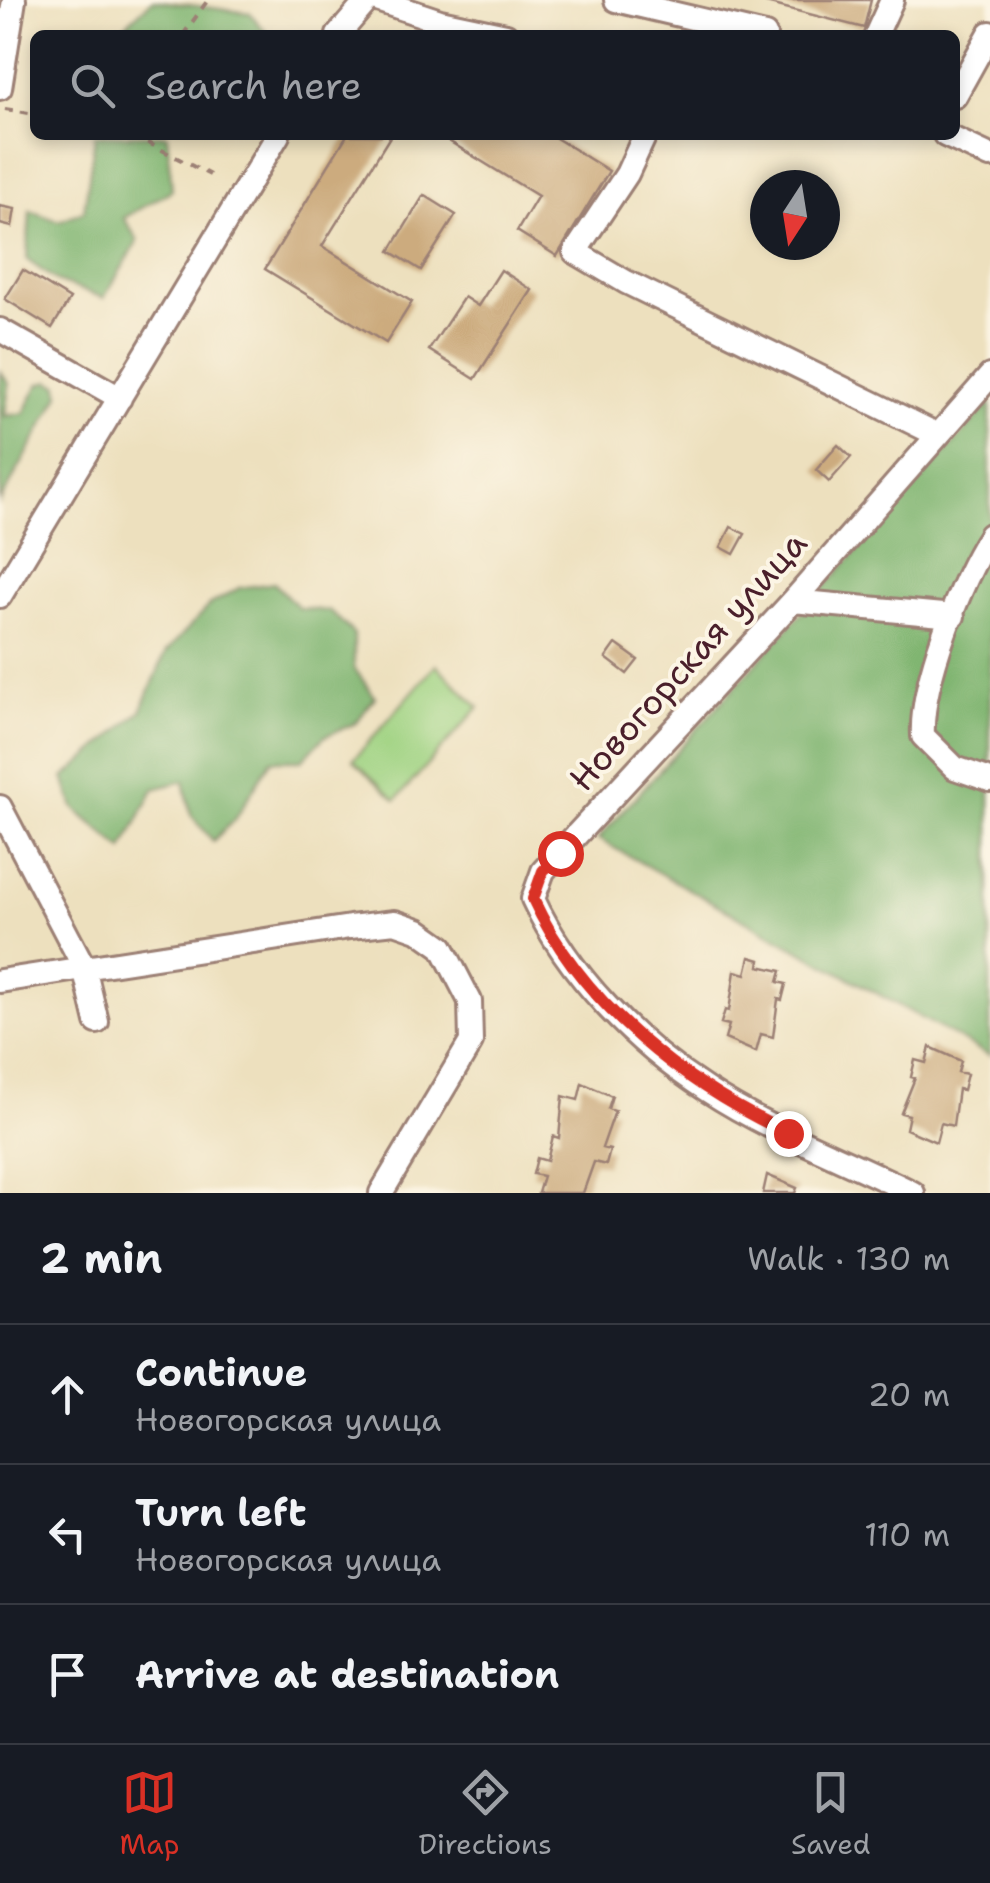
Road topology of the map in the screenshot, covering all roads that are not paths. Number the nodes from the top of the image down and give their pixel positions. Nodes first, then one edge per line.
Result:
1 (14, 0) edge
2 (368, 0) edge
3 (377, 0) edge
4 (616, 0) edge
5 (892, 0) edge
6 (342, 30) edge
7 (482, 30) edge
8 (744, 30) edge
9 (878, 30) edge
10 (990, 33) edge
11 (960, 87) edge
12 (0, 88) edge
13 (275, 140) edge
14 (643, 140) edge
15 (956, 140) edge
16 (990, 156) edge
17 (0, 330) edge
18 (990, 376) edge
19 (120, 398) junction
20 (938, 435) junction
21 (990, 535) edge
22 (0, 596) edge
23 (793, 602) junction
24 (953, 616) junction
25 (990, 780) edge
26 (0, 807) edge
27 (84, 967) junction
28 (0, 981) edge
29 (96, 1022) dead end
30 (381, 1193) edge
31 (913, 1193) edge

1 - 12 street
2 - 6 street
3 - 7 street
4 - 8 street
5 - 9 street
10 - 11 street
13 - 19 street
14 - 20 street
15 - 16 street
17 - 19 street
18 - 20 street, Новогорская улица
19 - 22 street
20 - 23 street, Новогорская улица
21 - 24 street
23 - 24 street
23 - 31 street, Новогорская улица
24 - 25 street
26 - 27 street
27 - 28 street
27 - 29 street
27 - 30 street

